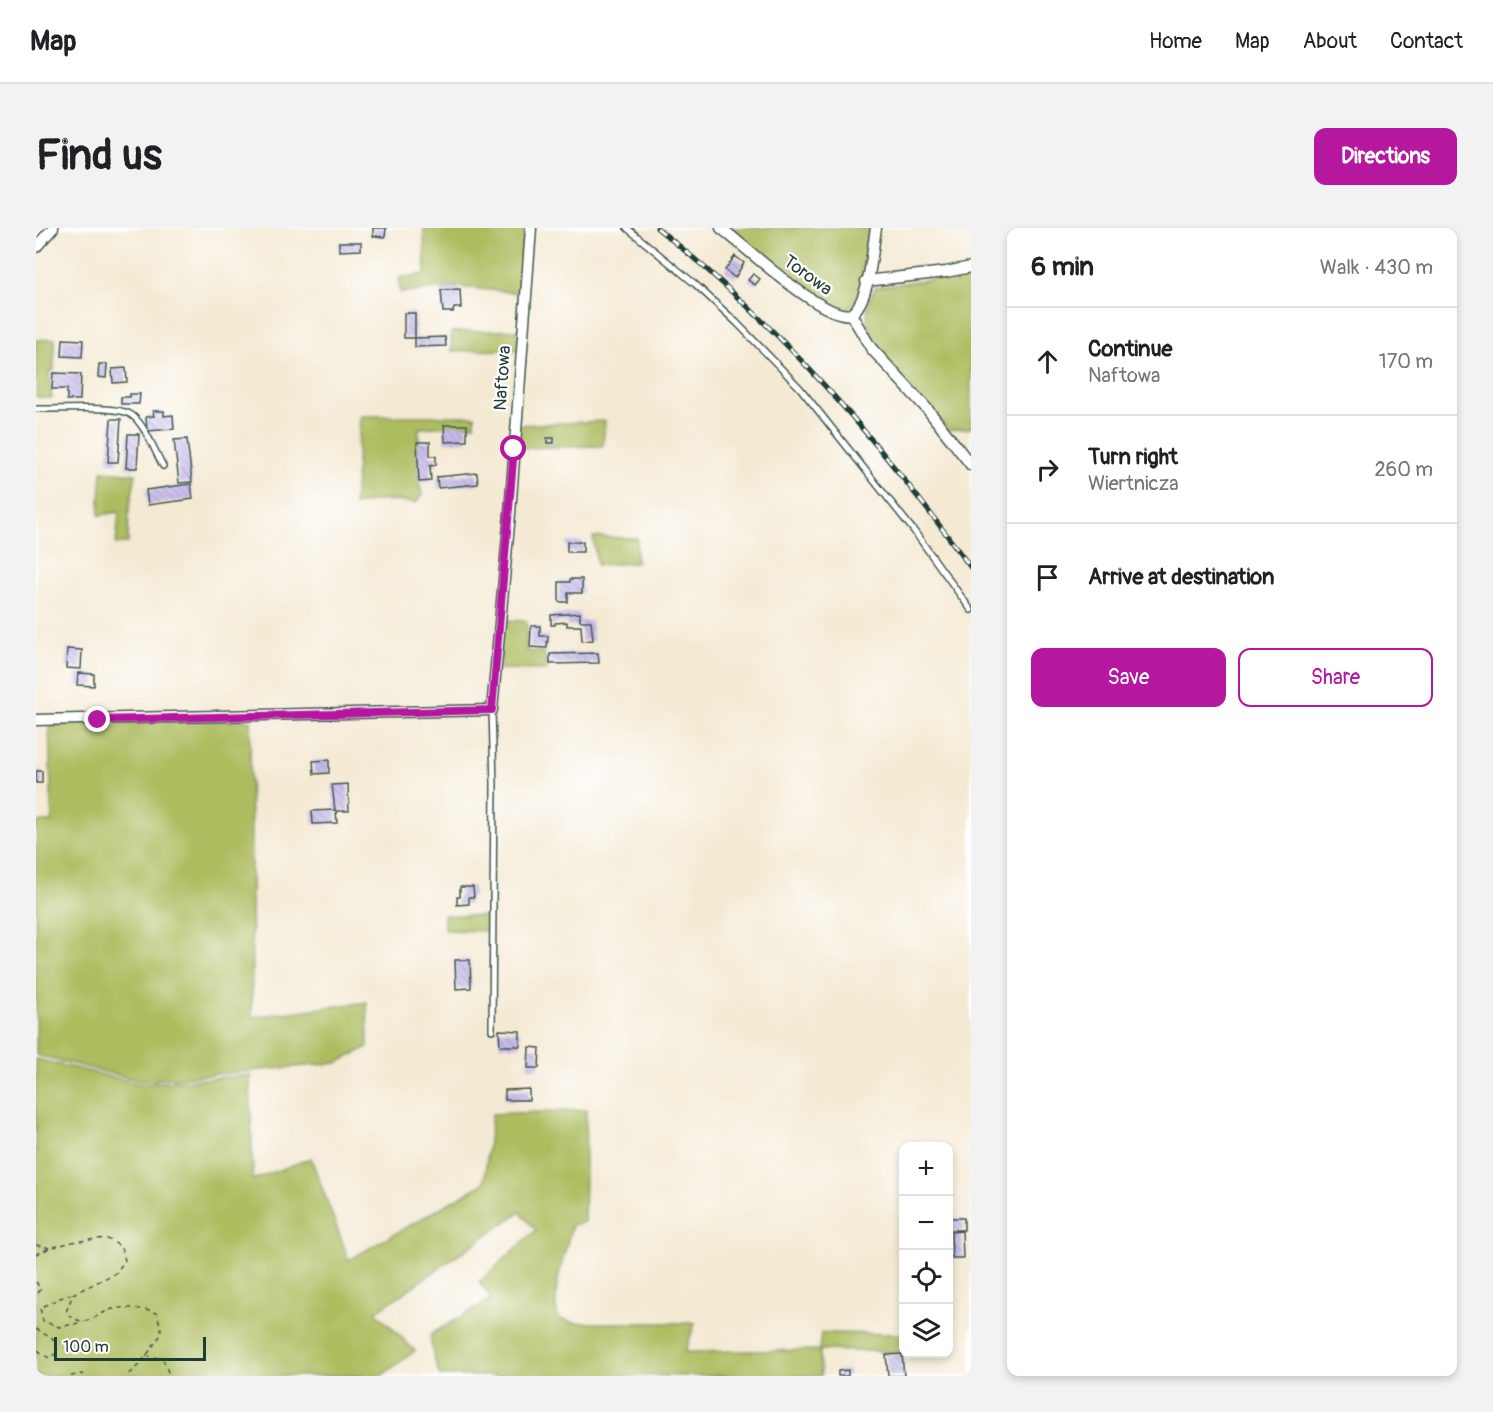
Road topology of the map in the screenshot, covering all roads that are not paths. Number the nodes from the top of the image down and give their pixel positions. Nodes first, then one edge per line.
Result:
1 (53, 228) edge
2 (531, 228) edge
3 (627, 228) edge
4 (721, 228) edge
5 (876, 228) edge
6 (36, 247) edge
7 (971, 267) edge
8 (866, 281) junction
9 (851, 314) junction
10 (36, 410) edge
11 (971, 465) edge
12 (163, 466) dead end
13 (971, 610) edge
14 (492, 710) junction
15 (36, 720) edge
16 (492, 1030) dead end

1 - 6 street
2 - 14 street, Naftowa
3 - 13 lane
4 - 9 street, Torowa
5 - 8 street
7 - 8 street
8 - 9 street
9 - 11 street
10 - 12 lane
14 - 15 street
14 - 16 lane

